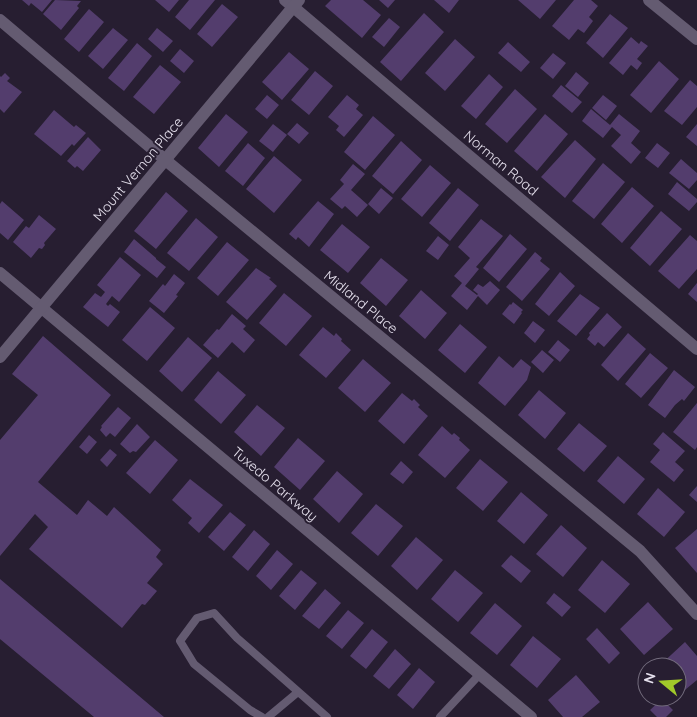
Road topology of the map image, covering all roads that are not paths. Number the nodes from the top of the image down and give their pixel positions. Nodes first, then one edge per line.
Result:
1 (649, 0) edge
2 (292, 2) edge
3 (0, 20) edge
4 (697, 39) edge
5 (165, 160) junction
6 (0, 273) edge
7 (41, 308) junction
8 (697, 348) edge
9 (0, 357) edge
10 (697, 614) edge
11 (480, 674) junction
12 (298, 692) junction
13 (262, 717) edge
14 (268, 717) edge
15 (327, 717) edge
16 (440, 717) edge
17 (531, 717) edge

1 - 4 street
2 - 5 street, Mount Vernon Place
2 - 8 street, Norman Road
3 - 5 street, Midland Place
5 - 7 street, Mount Vernon Place
5 - 10 street, Midland Place
6 - 7 street, Tuxedo Parkway
7 - 9 street, Mount Vernon Place
7 - 11 street, Tuxedo Parkway
11 - 16 lane
11 - 17 street, Tuxedo Parkway
12 - 13 lane
12 - 14 lane
12 - 15 lane

